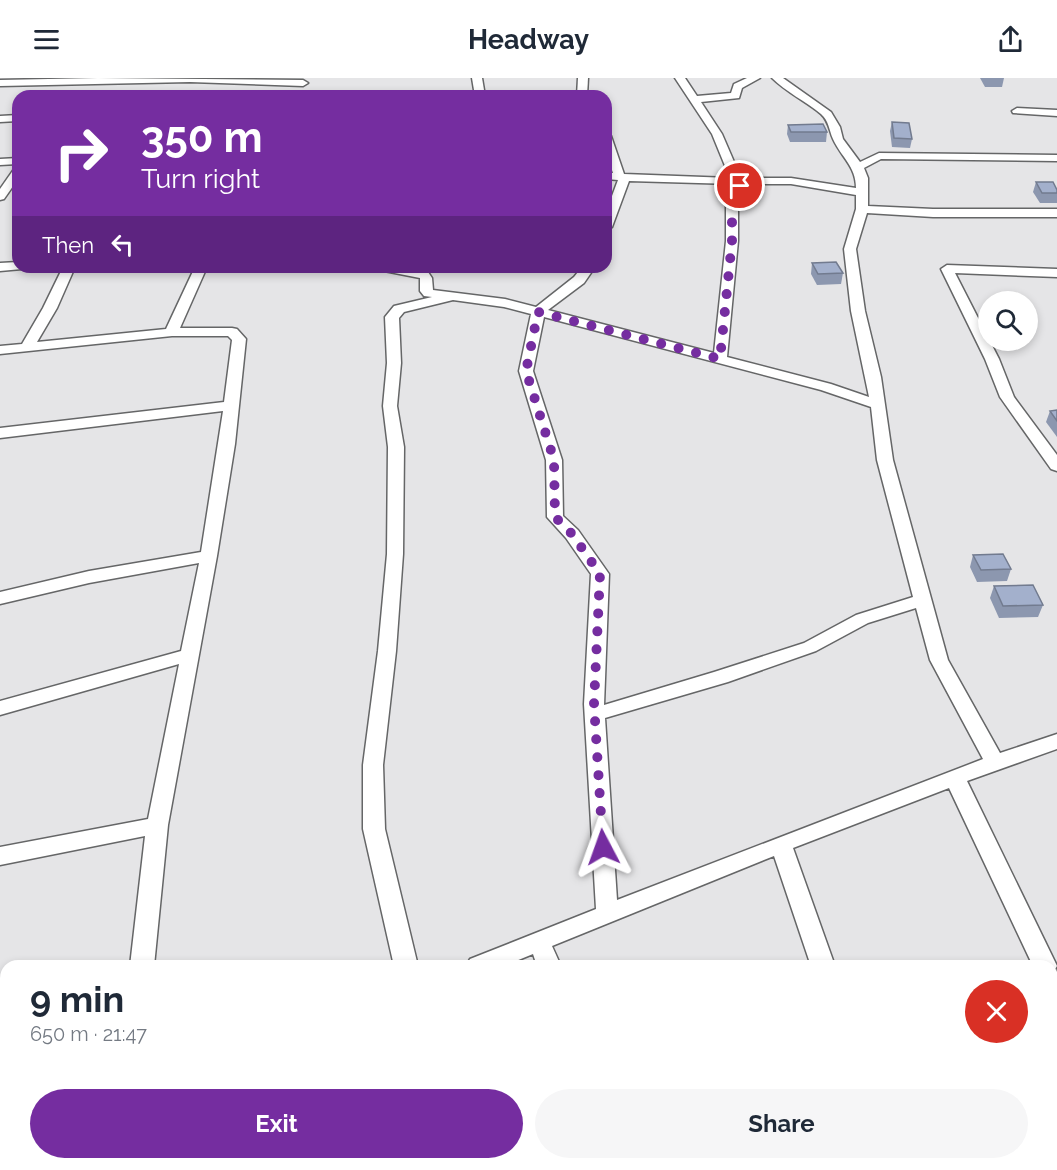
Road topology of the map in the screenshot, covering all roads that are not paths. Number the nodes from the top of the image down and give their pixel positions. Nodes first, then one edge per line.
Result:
1 (680, 78) edge
2 (755, 78) edge
3 (777, 78) edge
4 (70, 80) edge
5 (305, 80) edge
6 (0, 83) edge
7 (695, 99) junction
8 (1017, 111) dead end
9 (1057, 113) edge
10 (612, 150) edge
11 (1057, 159) edge
12 (858, 167) junction
13 (612, 176) edge
14 (623, 177) junction
15 (12, 180) edge
16 (738, 181) junction
17 (0, 197) edge
18 (862, 201) junction
19 (612, 209) edge
20 (1057, 213) edge
21 (66, 273) edge
22 (198, 273) edge
23 (414, 273) edge
24 (584, 273) edge
25 (1057, 273) edge
26 (453, 296) junction
27 (538, 312) junction
28 (172, 332) junction
29 (27, 347) junction
30 (0, 350) edge
31 (720, 359) junction
32 (878, 405) junction
33 (231, 406) junction
34 (0, 433) edge
35 (1057, 466) edge
36 (209, 556) junction
37 (0, 598) edge
38 (923, 600) junction
39 (189, 655) junction
40 (0, 708) edge
41 (595, 714) junction
42 (1057, 741) edge
43 (995, 762) junction
44 (955, 778) junction
45 (158, 825) junction
46 (782, 844) junction
47 (0, 856) edge
48 (607, 914) junction
49 (539, 941) junction
50 (143, 960) edge
51 (405, 960) edge
52 (493, 960) edge
53 (547, 960) edge
54 (821, 960) edge
55 (1042, 960) edge

1 - 7 street
2 - 7 street
3 - 12 street
4 - 5 street
4 - 6 street
7 - 16 street
8 - 9 street
10 - 14 street
11 - 12 street
12 - 18 street
13 - 14 street
14 - 16 street
14 - 19 street
15 - 17 street
16 - 18 street
16 - 31 street
18 - 20 street
18 - 32 street
21 - 29 street
22 - 28 street
23 - 26 street
24 - 27 street
25 - 35 street
26 - 27 street
26 - 51 street
27 - 31 street
27 - 41 street
28 - 29 street
28 - 33 street
29 - 30 street
31 - 32 street
32 - 38 street
33 - 34 street
33 - 36 street
36 - 37 street
36 - 39 street
38 - 41 street
38 - 43 street
39 - 40 street
39 - 45 street
41 - 48 street
42 - 43 street
43 - 44 street
44 - 46 street
44 - 55 street
45 - 47 street
45 - 50 street
46 - 48 street
46 - 54 street
48 - 49 street
49 - 52 street
49 - 53 street

